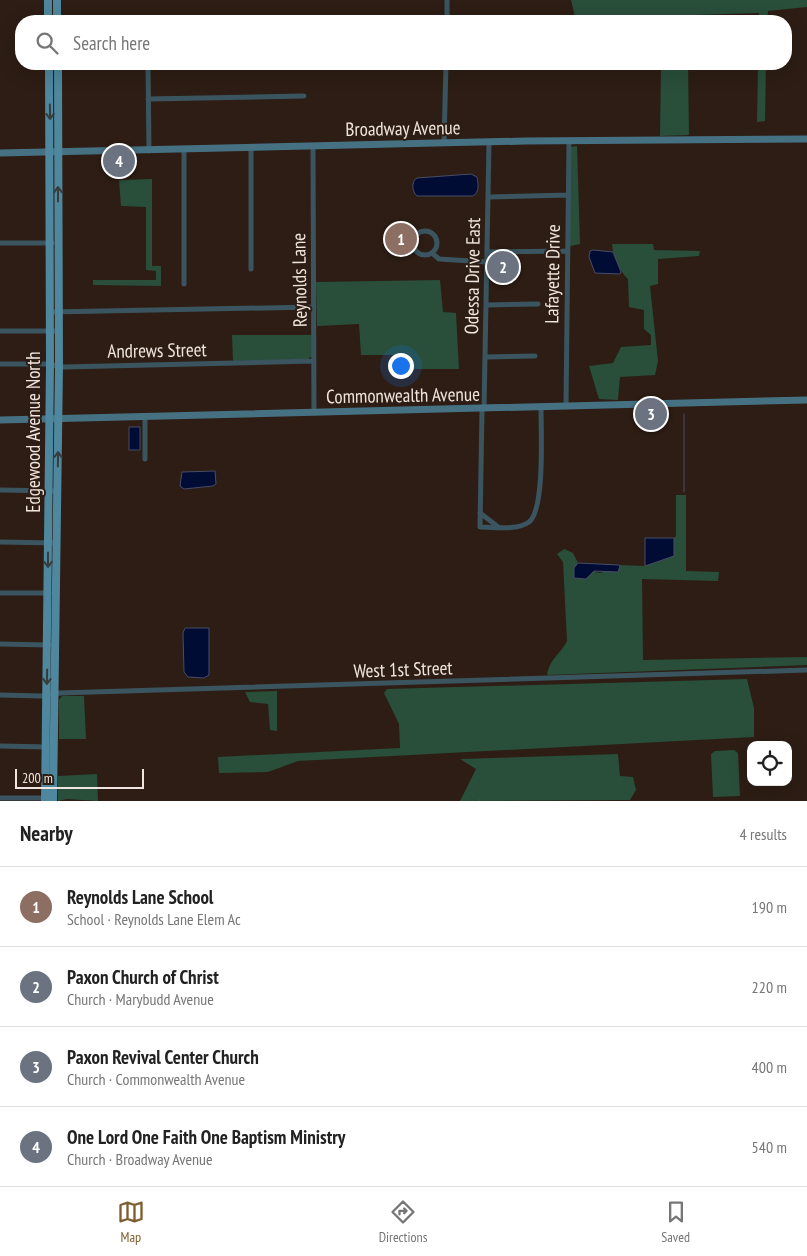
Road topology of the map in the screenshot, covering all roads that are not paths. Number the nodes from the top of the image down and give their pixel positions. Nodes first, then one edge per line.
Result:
1 (48, 0) edge
2 (57, 0) edge
3 (447, 0) edge
4 (48, 15) edge
5 (57, 15) edge
6 (447, 15) edge
7 (49, 70) edge
8 (58, 70) edge
9 (148, 70) edge
10 (446, 70) edge
11 (304, 96) dead end
12 (148, 99) junction
13 (807, 139) edge
14 (569, 141) junction
15 (489, 142) junction
16 (444, 143) junction
17 (313, 147) junction
18 (251, 148) junction
19 (184, 150) junction
20 (149, 151) junction
21 (54, 152) junction
22 (0, 153) edge
23 (568, 195) junction
24 (488, 197) junction
25 (0, 243) edge
26 (54, 243) junction
27 (568, 251) junction
28 (487, 252) junction
29 (432, 253) junction
30 (487, 262) junction
31 (251, 269) dead end
32 (184, 284) dead end
33 (538, 304) dead end
34 (486, 305) junction
35 (314, 307) junction
36 (50, 312) junction
37 (59, 312) junction
38 (0, 331) edge
39 (50, 331) junction
40 (58, 331) junction
41 (535, 356) dead end
42 (486, 357) junction
43 (314, 361) junction
44 (0, 364) edge
45 (55, 365) junction
46 (807, 400) edge
47 (566, 407) junction
48 (540, 408) junction
49 (483, 410) junction
50 (314, 413) junction
51 (145, 418) junction
52 (58, 419) junction
53 (0, 420) edge
54 (50, 420) junction
55 (145, 459) dead end
56 (0, 490) edge
57 (49, 491) junction
58 (58, 491) junction
59 (480, 512) junction
60 (498, 527) junction
61 (0, 542) edge
62 (53, 543) junction
63 (0, 593) edge
64 (52, 593) junction
65 (0, 644) edge
66 (51, 645) junction
67 (807, 670) edge
68 (51, 694) junction
69 (0, 695) edge
70 (0, 746) edge
71 (50, 747) junction
72 (0, 798) edge
73 (49, 800) edge

1 - 4 main road
2 - 5 main road
3 - 6 street
7 -> 21 main road, Edgewood Avenue North
8 - 21 main road, Edgewood Avenue North
9 - 12 street
10 - 16 street
11 - 12 street
12 - 20 street
13 - 14 main road, Broadway Avenue
14 - 15 main road, Broadway Avenue
14 - 23 street, Lafayette Drive
15 - 16 main road, Broadway Avenue
15 - 24 street, Odessa Drive East
16 - 17 main road, Broadway Avenue
17 - 18 main road, Broadway Avenue
17 - 35 street, Reynolds Lane
18 - 19 main road, Broadway Avenue
18 - 31 street
19 - 20 main road, Broadway Avenue
19 - 32 street
20 - 21 main road, Broadway Avenue
21 - 22 main road, Broadway Avenue
21 - 26 main road, Edgewood Avenue North
23 - 24 street
23 - 27 street, Lafayette Drive
24 - 28 street, Odessa Drive East
25 - 26 street
26 - 36 main road, Edgewood Avenue North
26 - 37 main road, Edgewood Avenue North
27 - 28 street
27 - 47 street, Lafayette Drive
28 - 30 street, Odessa Drive East
29 - 29 street
29 - 30 street
30 - 34 street, Odessa Drive East
33 - 34 street
34 - 42 street, Odessa Drive East
35 - 37 street
35 - 43 street, Reynolds Lane
36 - 37 street
36 - 39 main road, Edgewood Avenue North
37 - 40 main road, Edgewood Avenue North
38 - 39 street
39 - 40 street
39 - 45 main road, Edgewood Avenue North
40 - 45 main road, Edgewood Avenue North
41 - 42 street
42 - 49 street, Odessa Drive East
43 - 45 street, Andrews Street
43 - 50 street, Reynolds Lane
44 - 45 street, Andrews Street
45 - 52 main road, Edgewood Avenue North
45 - 54 main road, Edgewood Avenue North
46 - 47 main road, Commonwealth Avenue
47 - 48 main road, Commonwealth Avenue
48 - 49 main road, Commonwealth Avenue
48 - 60 street
49 - 50 main road, Commonwealth Avenue
49 - 59 street, Odessa Drive East
50 - 51 main road, Commonwealth Avenue
51 - 52 main road, Commonwealth Avenue
51 - 55 street
52 - 54 main road, Commonwealth Avenue
58 -> 52 main road, Edgewood Avenue North
53 - 54 main road, Commonwealth Avenue
54 - 57 main road, Edgewood Avenue North
56 - 57 street
57 - 58 street
57 - 62 main road, Edgewood Avenue North
58 - 62 main road, Edgewood Avenue North
59 - 60 street
59 - 60 street, Odessa Drive East
61 - 62 street
62 - 64 main road, Edgewood Avenue North
63 - 64 street
64 - 66 main road, Edgewood Avenue North
65 - 66 street
66 - 68 main road, Edgewood Avenue North
67 - 68 street, West 1st Street
68 - 69 street, West 1st Street
68 - 71 main road, Edgewood Avenue North
70 - 71 street
71 - 73 main road, Edgewood Avenue North
72 - 73 street

